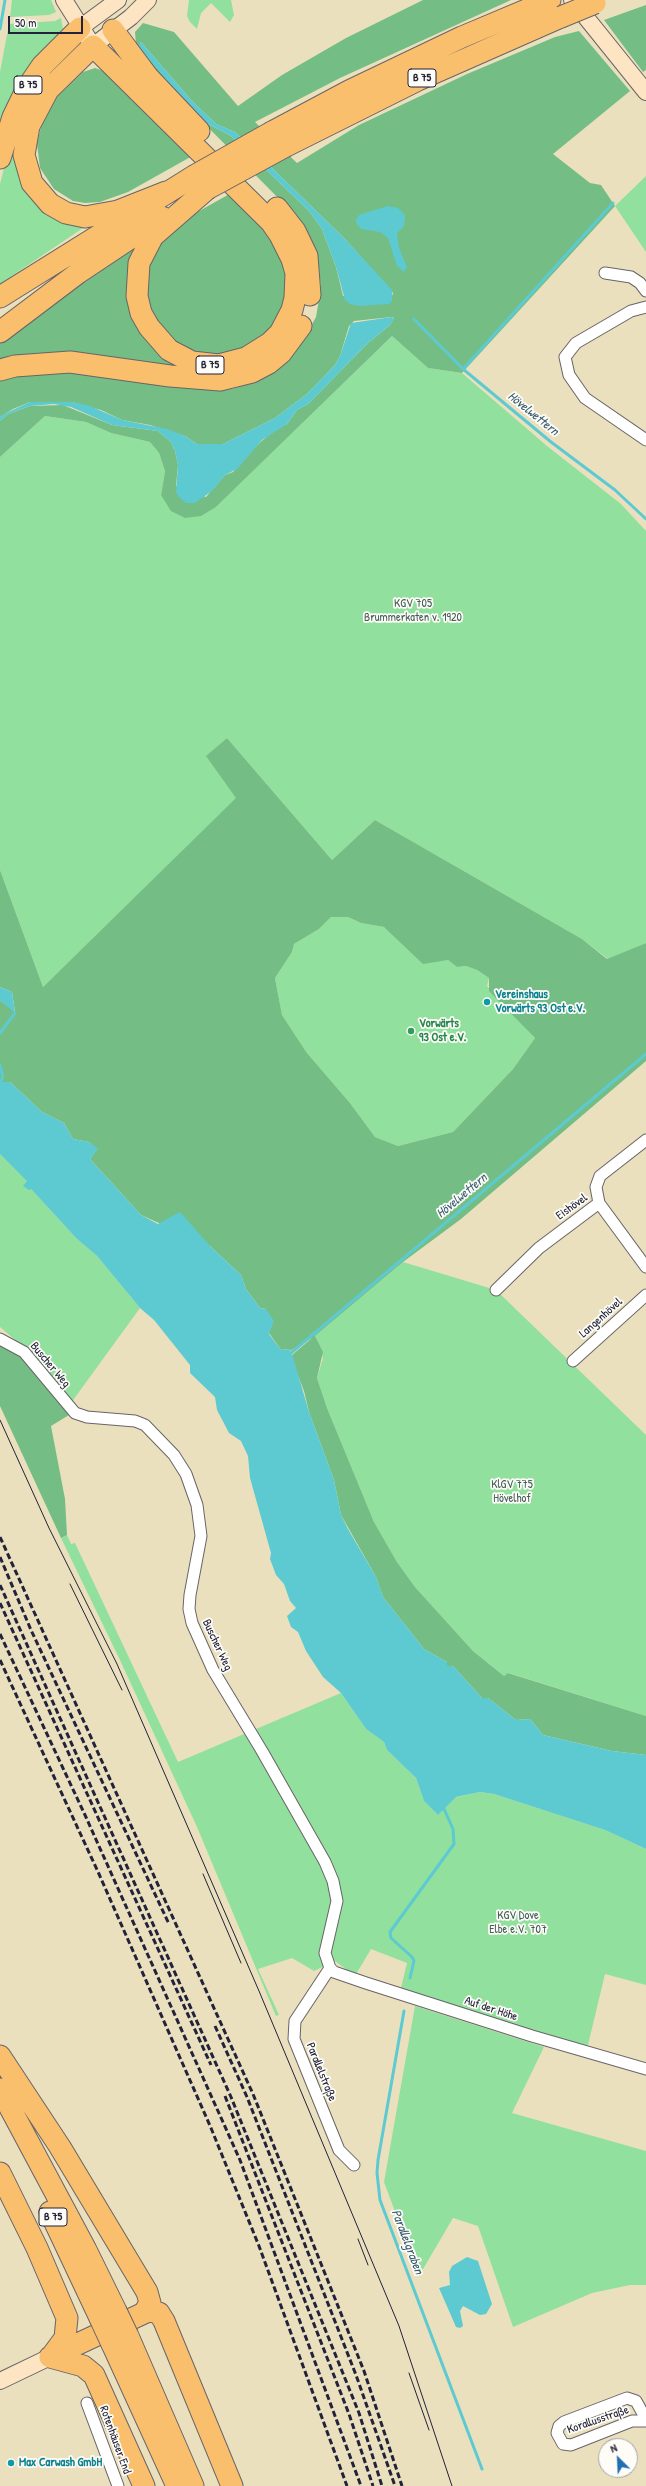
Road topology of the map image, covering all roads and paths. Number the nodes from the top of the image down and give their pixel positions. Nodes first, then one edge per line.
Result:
1 (64, 0) edge
2 (118, 0) edge
3 (148, 0) edge
4 (599, 2) edge
5 (558, 4) edge
6 (97, 6) edge
7 (80, 28) junction
8 (113, 30) junction
9 (93, 46) junction
10 (646, 92) edge
11 (0, 158) edge
12 (200, 182) junction
13 (166, 192) junction
14 (605, 273) dead end
15 (646, 291) edge
16 (0, 297) edge
17 (646, 306) edge
18 (0, 332) edge
19 (0, 370) edge
20 (646, 440) edge
21 (646, 1140) edge
22 (599, 1203) junction
23 (646, 1267) edge
24 (496, 1290) dead end
25 (646, 1295) edge
26 (0, 1339) edge
27 (573, 1361) dead end
28 (330, 1968) junction
29 (0, 2056) edge
30 (646, 2069) edge
31 (0, 2089) edge
32 (0, 2120) edge
33 (354, 2165) dead end
34 (0, 2173) edge
35 (144, 2313) junction
36 (108, 2314) junction
37 (120, 2340) junction
38 (50, 2358) junction
39 (0, 2381) edge
40 (87, 2403) dead end
41 (646, 2420) edge
42 (118, 2486) edge
43 (144, 2486) edge
44 (177, 2486) edge
45 (193, 2486) edge
46 (232, 2486) edge

1 - 7 street
2 - 6 street
3 - 8 street
4 - 5 highway, B 75, bridge
5 - 10 street
5 - 12 highway, B 75, bridge
6 - 7 street
6 - 8 street
7 - 9 street
7 - 11 highway, B 75
8 - 9 street
8 - 19 highway, B 75
9 - 12 highway, B 75
9 - 13 highway, B 75
12 - 13 highway, B 75
12 - 18 highway, B 75
13 - 16 highway, B 75
14 - 15 street
17 - 20 street
21 - 22 street, Eishövel
22 - 23 street
22 - 24 street, Eishövel
25 - 27 street, Langenhövel
26 - 28 street, Buscher Weg
28 - 30 street, Auf der Höhe
28 - 33 street, Parallelstraße
29 - 35 highway
31 - 36 highway, B 75
32 - 36 highway, B 75
34 - 38 highway, B 75
35 - 38 highway
35 - 46 highway
36 - 37 highway, B 75, bridge
37 - 44 highway, B 75
37 - 45 highway, B 75
38 - 39 street
38 - 43 highway
40 - 42 street, Rotenhäuser End
41 - 41 street, Korallusstraße

